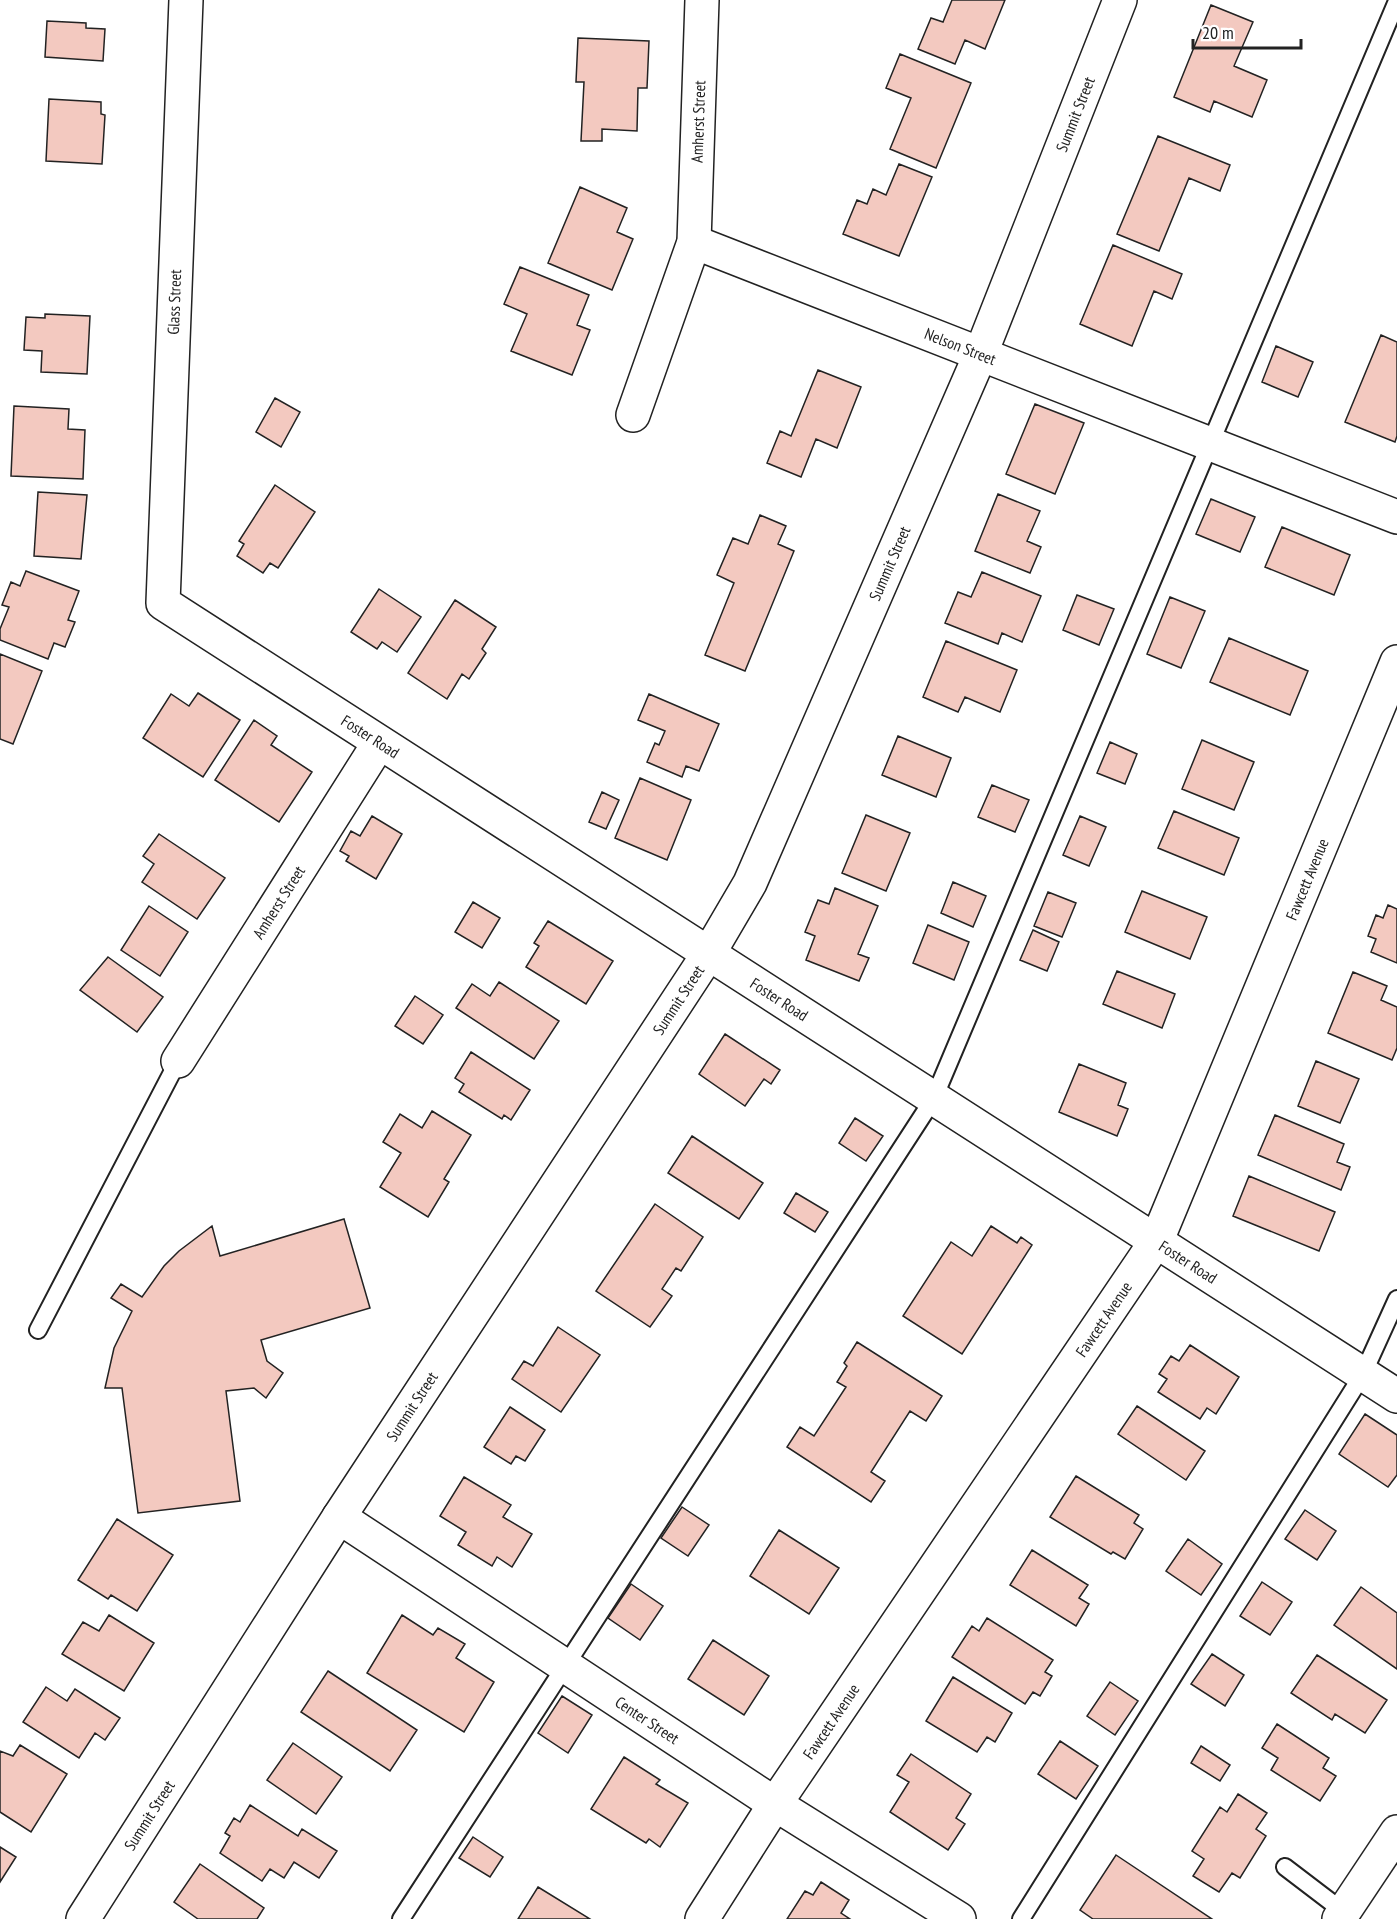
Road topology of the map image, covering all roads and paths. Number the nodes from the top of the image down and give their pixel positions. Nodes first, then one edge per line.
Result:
1 (186, 0) edge
2 (702, 0) edge
3 (1120, 0) edge
4 (1397, 2) edge
5 (694, 242) junction
6 (981, 353) junction
7 (633, 415) dead end
8 (1211, 444) junction
9 (1397, 518) edge
10 (163, 603) joint
11 (1397, 662) edge
12 (379, 743) junction
13 (709, 953) junction
14 (178, 1061) joint
15 (934, 1098) junction
16 (1157, 1240) junction
17 (1397, 1299) edge
18 (38, 1330) dead end
19 (1363, 1374) junction
20 (1397, 1396) edge
21 (339, 1517) junction
22 (565, 1666) junction
23 (775, 1804) junction
24 (1397, 1832) edge
25 (1284, 1867) dead end
26 (1341, 1915) edge
27 (83, 1919) edge
28 (401, 1919) edge
29 (702, 1919) edge
30 (959, 1919) edge
31 (1022, 1919) edge

1 - 10 street, Glass Street
2 - 5 street, Amherst Street
3 - 6 street, Summit Street
4 - 8 lane
5 - 6 street, Nelson Street
5 - 7 street
6 - 8 street, Nelson Street
6 - 13 street, Summit Street
8 - 9 street, Nelson Street
8 - 15 lane
10 - 12 street, Foster Road
11 - 16 street, Fawcett Avenue
12 - 13 street, Foster Road
12 - 14 street, Amherst Street
13 - 15 street, Foster Road
13 - 21 street, Summit Street
14 - 18 lane
15 - 16 street, Foster Road
15 - 22 lane
16 - 19 street, Foster Road
16 - 23 street, Fawcett Avenue
17 - 19 lane
19 - 20 street, Foster Road
19 - 31 lane
21 - 22 street, Center Street
21 - 27 street, Summit Street
22 - 23 street, Center Street
22 - 28 lane
23 - 29 street, Fawcett Avenue
23 - 30 street, Center Street
24 - 26 street
25 - 26 lane

